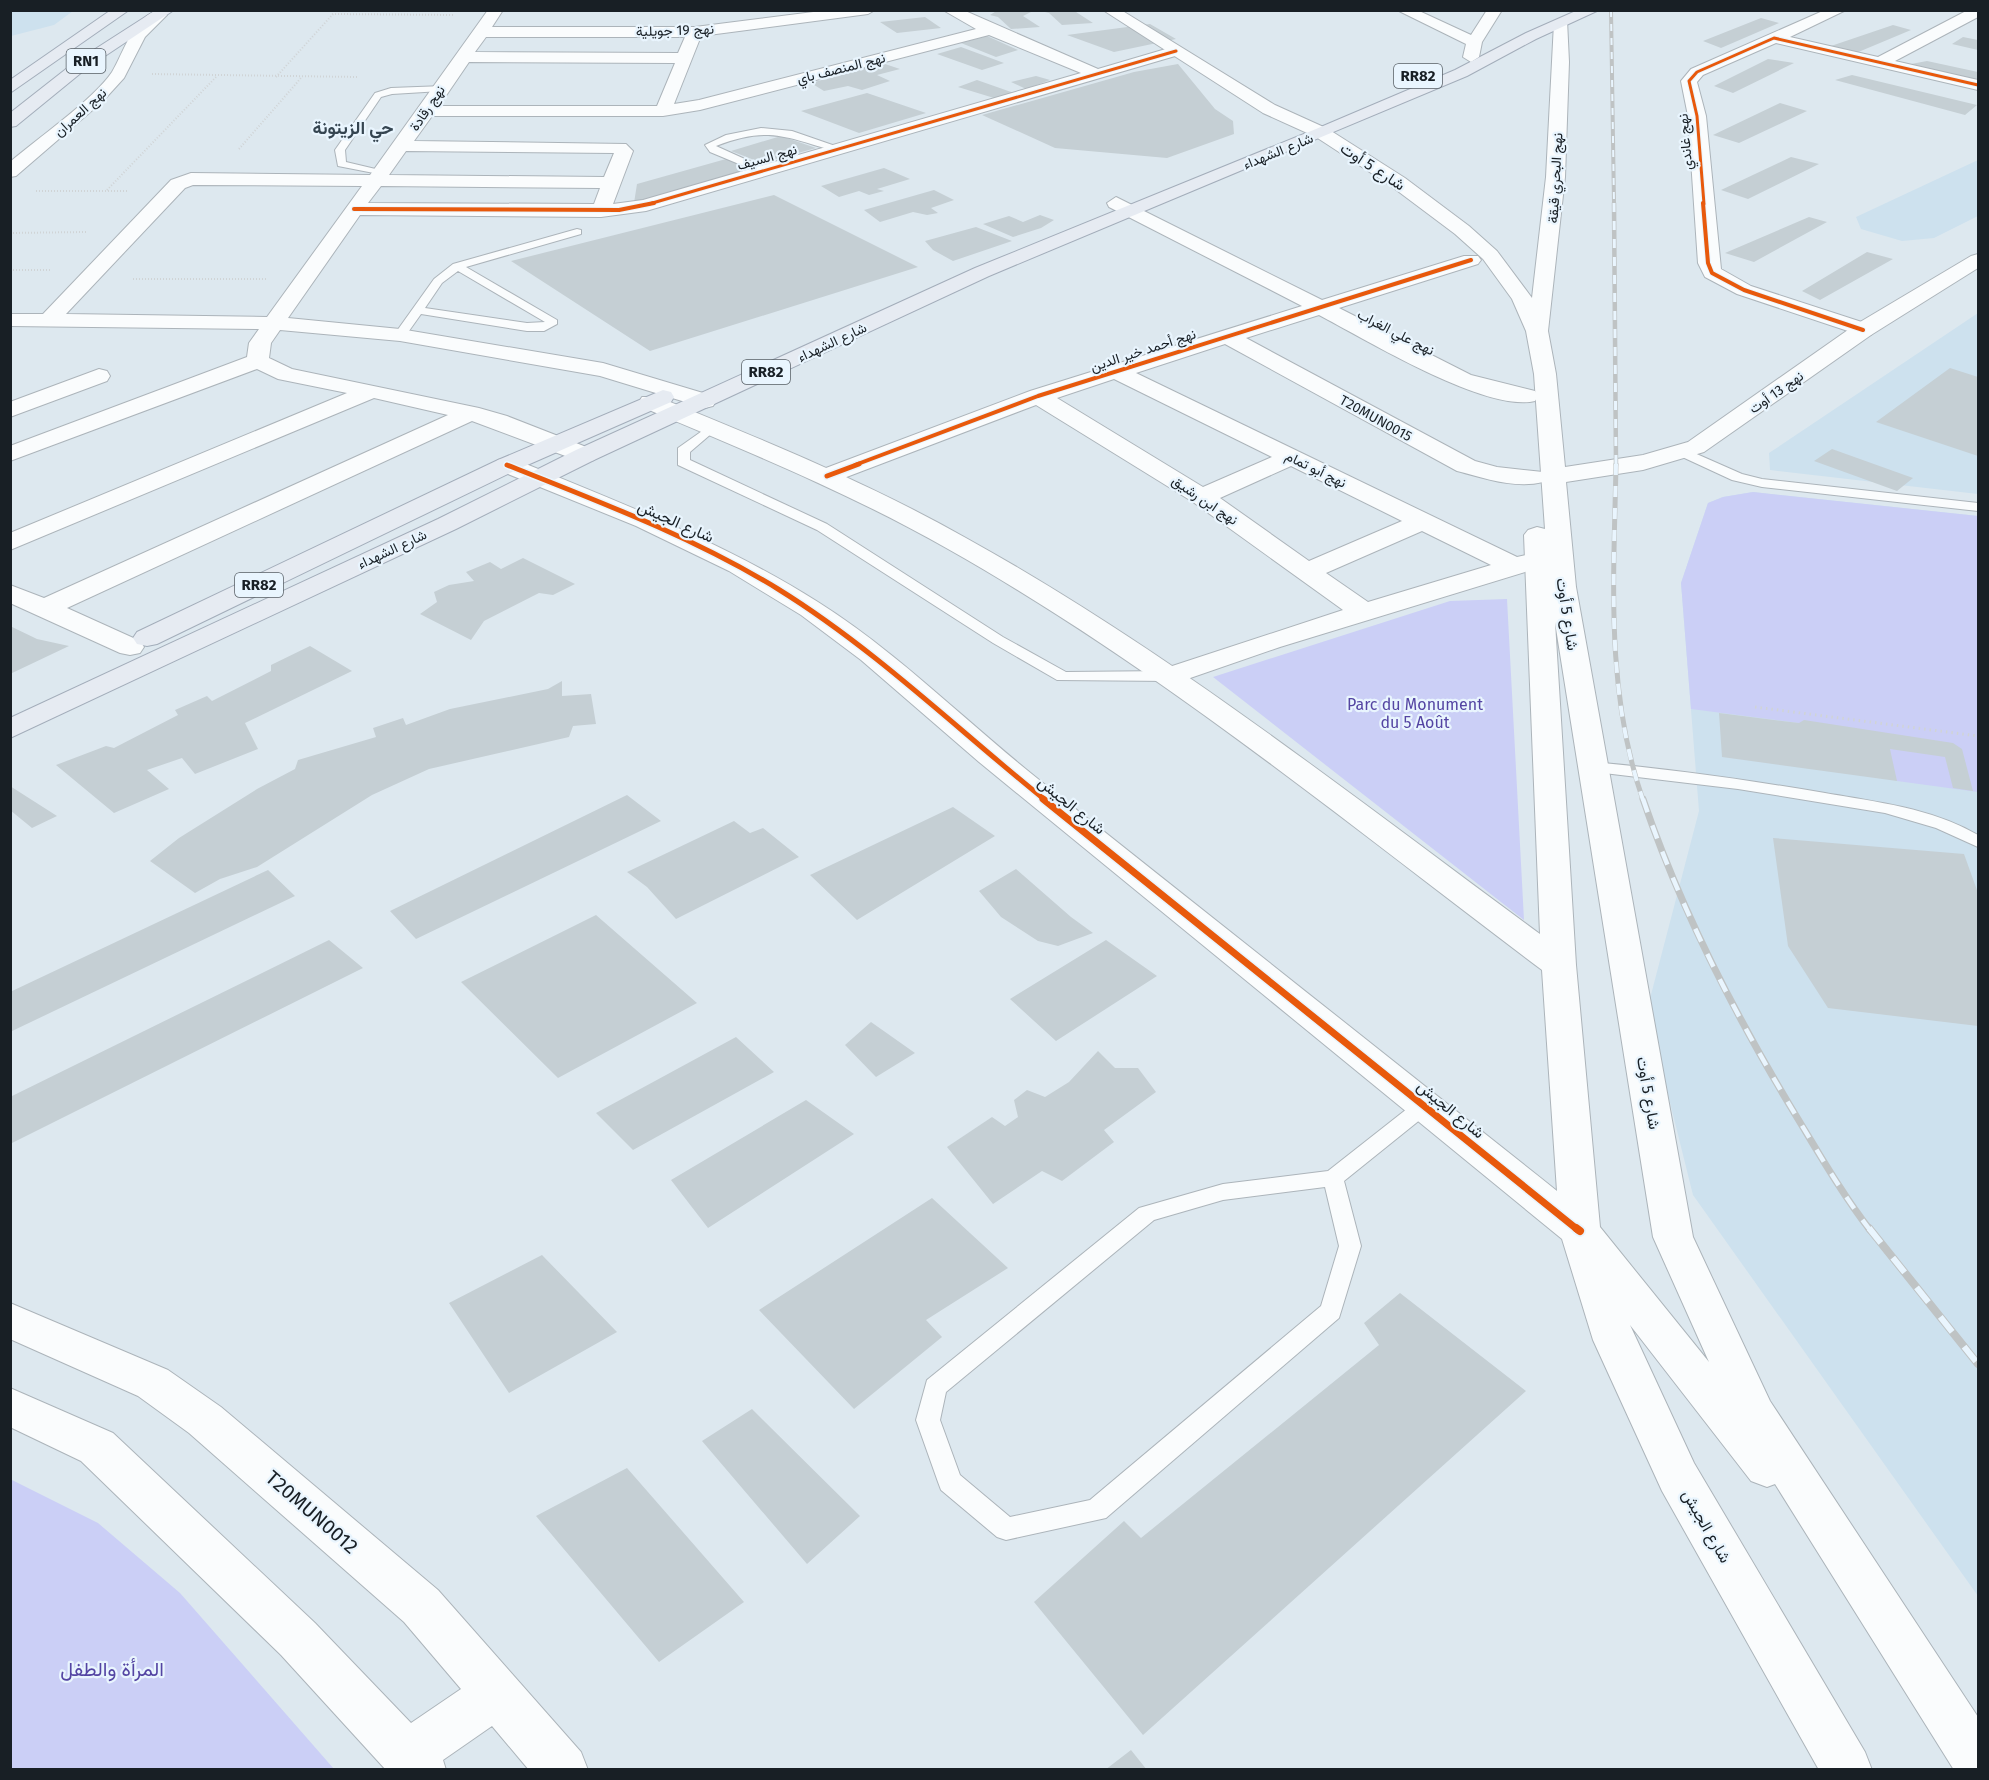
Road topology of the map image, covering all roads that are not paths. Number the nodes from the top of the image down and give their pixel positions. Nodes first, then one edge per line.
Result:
1 (122, 10) edge
2 (729, 10) edge
3 (868, 10) edge
4 (950, 10) edge
5 (1110, 10) edge
6 (1404, 10) edge
7 (1494, 10) edge
8 (1592, 10) edge
9 (1839, 10) edge
10 (1977, 11) edge
11 (163, 13) edge
12 (494, 13) edge
13 (1562, 23) junction
14 (750, 24) junction
15 (990, 30) junction
16 (481, 32) junction
17 (695, 32) junction
18 (1532, 36) junction
19 (1774, 38) junction
20 (1473, 49) junction
21 (1176, 51) junction
22 (463, 57) junction
23 (684, 58) junction
24 (1879, 63) junction
25 (1097, 74) junction
26 (1978, 85) edge
27 (10, 88) edge
28 (441, 88) junction
29 (464, 88) dead end
30 (649, 88) dead end
31 (672, 88) junction
32 (427, 111) junction
33 (663, 111) junction
34 (10, 122) edge
35 (1309, 131) junction
36 (401, 146) junction
37 (839, 149) junction
38 (762, 171) junction
39 (10, 172) edge
40 (377, 177) junction
41 (611, 183) junction
42 (1124, 206) junction
43 (354, 210) junction
44 (601, 211) junction
45 (577, 232) dead end
46 (1471, 260) junction
47 (1978, 260) edge
48 (457, 266) junction
49 (1484, 280) dead end
50 (1323, 308) junction
51 (418, 310) junction
52 (10, 320) edge
53 (49, 320) junction
54 (275, 323) junction
55 (1524, 325) junction
56 (1863, 330) junction
57 (400, 335) junction
58 (1226, 336) junction
59 (258, 361) junction
60 (1117, 372) junction
61 (99, 376) dead end
62 (372, 392) junction
63 (1038, 396) junction
64 (1527, 396) junction
65 (650, 402) joint
66 (677, 402) junction
67 (10, 410) edge
68 (471, 413) junction
69 (708, 415) junction
70 (555, 443) junction
71 (1683, 452) junction
72 (10, 454) edge
73 (585, 456) junction
74 (1292, 457) junction
75 (507, 465) junction
76 (827, 476) junction
77 (1544, 477) junction
78 (540, 478) junction
79 (1202, 497) junction
80 (1978, 507) edge
81 (1423, 521) junction
82 (10, 542) edge
83 (1527, 563) junction
84 (1307, 571) junction
85 (10, 593) edge
86 (45, 608) junction
87 (1365, 613) junction
88 (130, 647) junction
89 (1170, 676) junction
90 (10, 704) edge
91 (10, 729) edge
92 (1593, 767) junction
93 (1978, 843) edge
94 (1559, 964) junction
95 (1425, 1106) junction
96 (1333, 1178) junction
97 (1580, 1231) junction
98 (10, 1320) edge
99 (10, 1406) edge
100 (1880, 1611) junction
101 (497, 1693) junction
102 (1978, 1761) edge
103 (414, 1762) edge
104 (563, 1770) edge
105 (1847, 1770) edge

1 - 27 main road, RN1
2 - 14 street
3 - 14 street, نهج 19 جويلية
4 - 15 street
5 - 21 street, شارع 5 أوت
6 - 20 street
7 - 20 street
8 - 13 main road, شارع الشهداء / RR82
9 - 19 street
10 - 24 street
11 - 34 main road, RN1
11 - 39 street, نهج العمران
12 - 16 street, نهج رقادة
13 - 18 main road, شارع الشهداء / RR82
13 - 55 street, نهج البحري قيقة
14 - 17 street, نهج 19 جويلية
15 - 25 street
15 - 33 street, نهج المنصف باي
16 - 17 street, نهج 19 جويلية
16 - 22 street, نهج رقادة
17 - 23 street
18 - 20 main road, شارع الشهداء / RR82
18 - 35 main road, شارع الشهداء / RR82
19 - 24 street
19 - 56 street, نهج غاندي
20 - 35 main road, شارع الشهداء / RR82
21 - 25 street, نهج السيف
21 - 35 street, شارع 5 أوت
22 - 23 street
22 - 28 street, نهج رقادة
23 - 31 street
24 - 26 street
25 - 37 street, نهج السيف
28 - 29 street
28 - 32 street, نهج رقادة
28 - 40 lane
30 - 31 street
31 - 33 street
32 - 33 street, نهج المنصف باي
32 - 36 street, نهج رقادة
35 - 42 main road, شارع الشهداء / RR82
35 - 46 street, شارع 5 أوت
35 - 55 street, شارع 5 أوت
36 - 40 street, نهج رقادة
36 - 41 street
37 - 38 street, نهج السيف
37 - 38 lane
38 - 44 street, نهج السيف
40 - 41 street
40 - 43 street, نهج رقادة
40 - 53 street
41 - 44 street
42 - 50 street, نهج علي الغراب
42 - 66 main road, شارع الشهداء / RR82
42 - 69 main road, شارع الشهداء / RR82
43 - 44 street, نهج السيف
43 - 54 street, نهج رقادة
45 - 48 lane
46 - 49 street, شارع 5 أوت
46 - 50 street, نهج أحمد خير الدين
47 - 56 street, نهج 13 أوت
48 - 51 lane
48 - 51 lane
50 - 58 street, نهج أحمد خير الدين
50 - 64 street, نهج علي الغراب
51 - 57 lane
52 - 53 street
53 - 54 street
54 - 57 street
54 - 59 street, نهج رقادة
55 - 64 street, شارع 5 أوت
55 - 77 street, شارع 5 أوت
56 - 71 street, نهج 13 أوت
57 - 66 street
58 - 60 street, نهج أحمد خير الدين
58 - 77 street, T20MUN0015
59 - 62 street
59 - 72 street
60 - 63 street, نهج أحمد خير الدين
60 - 74 street, نهج أبو تمام
61 - 67 street
62 - 68 street
62 - 82 street
63 - 76 street, نهج أحمد خير الدين
63 - 79 street, نهج ابن رشيق
64 - 77 street, شارع 5 أوت
65 - 66 street
65 - 70 main road, شارع الشهداء / RR82
66 - 69 street
66 - 73 main road, شارع الشهداء / RR82
68 - 70 street
68 - 86 street
69 - 76 street
69 - 89 lane
70 - 73 street
70 - 75 main road, شارع الشهداء / RR82
71 - 77 street, نهج 13 أوت
71 - 80 lane
73 - 78 main road, شارع الشهداء / RR82
74 - 79 street
74 - 81 street, نهج أبو تمام
75 - 78 street, شارع الجيش
75 - 88 main road, شارع الشهداء / RR82
76 - 89 street
77 - 83 street, شارع 5 أوت
77 - 92 street, شارع 5 أوت
78 - 91 main road, شارع الشهداء / RR82
78 - 95 street, شارع الجيش
79 - 84 street, نهج ابن رشيق
81 - 83 street, نهج أبو تمام
81 - 84 street
83 - 87 street
83 - 94 street, شارع 5 أوت
84 - 87 street, نهج ابن رشيق
85 - 86 street
86 - 88 street
87 - 89 street
88 - 90 main road, شارع الشهداء / RR82
89 - 94 street
92 - 93 lane
92 - 100 street, شارع 5 أوت
94 - 97 street, شارع 5 أوت
95 - 96 lane
95 - 97 street, شارع الجيش
96 - 96 lane
97 - 100 street
97 - 105 street, شارع الجيش
98 - 101 street, T20MUN0012
99 - 103 street
100 - 102 street
101 - 103 street
101 - 104 street, T20MUN0012

